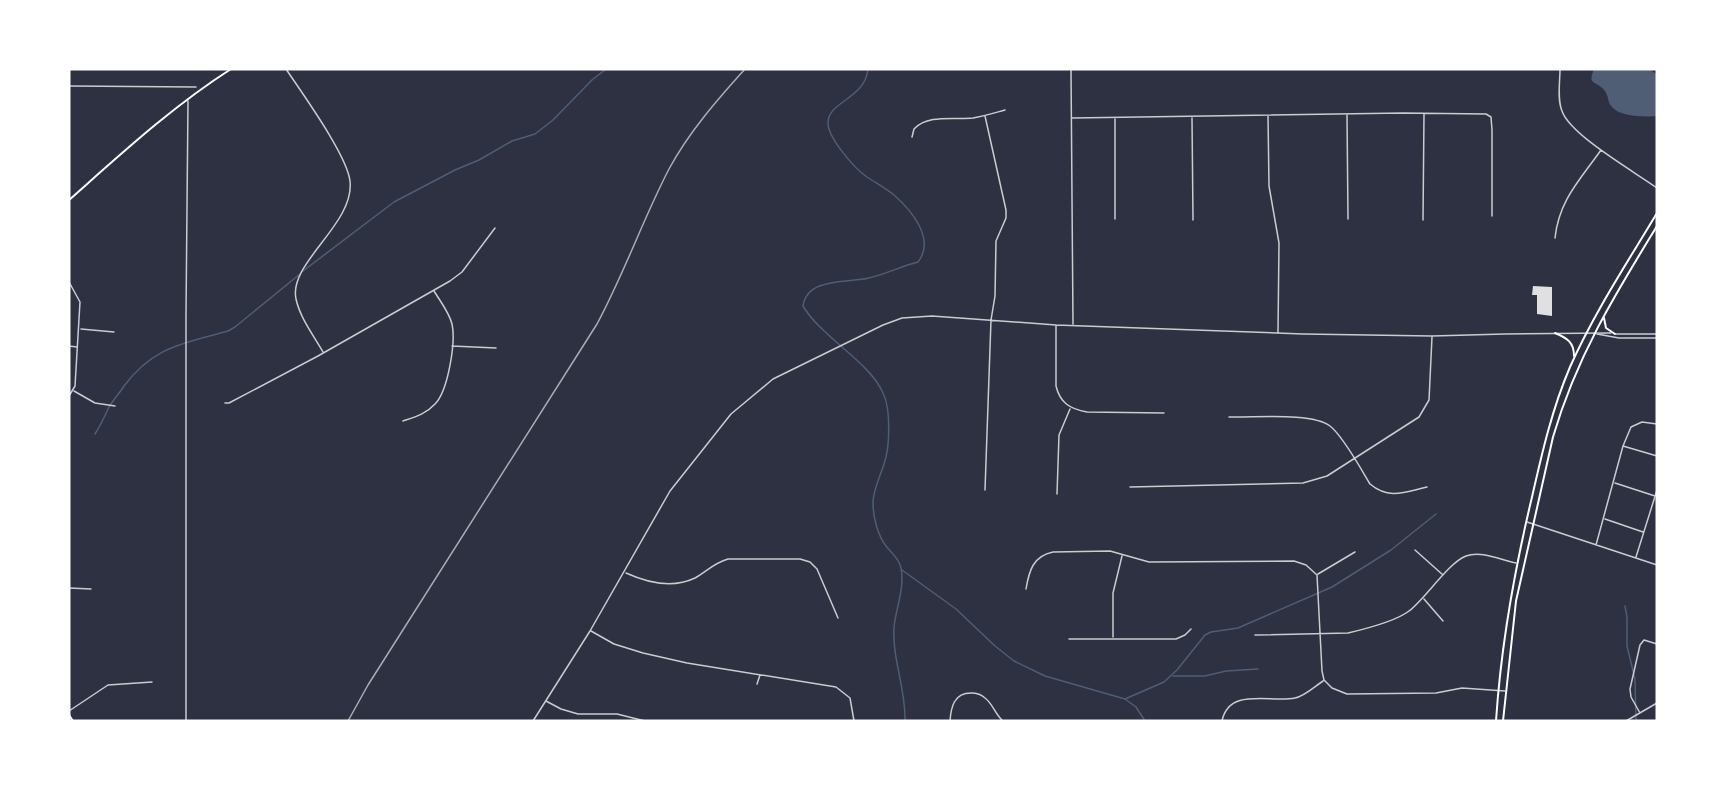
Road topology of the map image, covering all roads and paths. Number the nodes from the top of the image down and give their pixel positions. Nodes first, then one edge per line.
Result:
1 (231, 69) edge
2 (286, 69) edge
3 (1071, 69) edge
4 (1560, 69) edge
5 (69, 86) edge
6 (203, 87) junction
7 (188, 100) junction
8 (1005, 111) dead end
9 (1424, 113) junction
10 (1347, 114) junction
11 (985, 116) junction
12 (1268, 116) junction
13 (1192, 117) junction
14 (1072, 118) junction
15 (1114, 118) junction
16 (912, 137) dead end
17 (1602, 150) junction
18 (1657, 188) edge
19 (69, 201) edge
20 (1657, 213) edge
21 (1492, 216) dead end
22 (1115, 219) dead end
23 (1348, 219) dead end
24 (1193, 220) dead end
25 (1423, 220) dead end
26 (1657, 226) edge
27 (495, 228) dead end
28 (1556, 238) dead end
29 (69, 282) edge
30 (434, 290) junction
31 (1605, 314) junction
32 (991, 320) junction
33 (1056, 325) junction
34 (1073, 325) junction
35 (80, 329) junction
36 (114, 332) dead end
37 (1278, 333) junction
38 (1555, 333) junction
39 (1586, 333) junction
40 (1593, 333) junction
41 (1615, 334) junction
42 (1657, 334) edge
43 (1432, 336) junction
44 (1657, 339) edge
45 (69, 346) edge
46 (452, 346) junction
47 (78, 347) junction
48 (496, 348) dead end
49 (324, 353) junction
50 (1573, 359) junction
51 (73, 390) junction
52 (69, 396) edge
53 (225, 404) dead end
54 (115, 406) dead end
55 (1071, 408) junction
56 (1164, 413) dead end
57 (1228, 417) dead end
58 (403, 421) dead end
59 (1657, 424) edge
60 (1623, 446) junction
61 (1657, 456) edge
62 (1355, 459) junction
63 (1614, 483) junction
64 (1130, 487) dead end
65 (1427, 487) dead end
66 (986, 490) dead end
67 (1657, 490) edge
68 (1057, 494) dead end
69 (1655, 496) junction
70 (1604, 519) junction
71 (1526, 522) junction
72 (1532, 524) junction
73 (1644, 532) junction
74 (1596, 545) junction
75 (1415, 550) dead end
76 (1355, 552) dead end
77 (1122, 555) junction
78 (1636, 557) junction
79 (1516, 563) junction
80 (1657, 565) edge
81 (625, 573) junction
82 (1317, 575) junction
83 (1444, 576) junction
84 (69, 588) edge
85 (91, 589) dead end
86 (1026, 589) dead end
87 (1424, 598) junction
88 (838, 618) dead end
89 (1443, 621) dead end
90 (1191, 629) dead end
91 (590, 631) junction
92 (1320, 633) junction
93 (1255, 635) dead end
94 (1069, 639) dead end
95 (1113, 639) junction
96 (1657, 644) edge
97 (760, 675) junction
98 (1324, 680) junction
99 (152, 682) dead end
100 (757, 684) dead end
101 (1498, 690) junction
102 (1505, 691) junction
103 (545, 700) junction
104 (1657, 704) edge
105 (69, 711) edge
106 (1640, 713) junction
107 (69, 716) edge
108 (73, 721) edge
109 (186, 721) edge
110 (533, 721) edge
111 (645, 721) edge
112 (854, 721) edge
113 (950, 721) edge
114 (1003, 721) edge
115 (1222, 721) edge
116 (1496, 721) edge
117 (1503, 721) edge
118 (1626, 721) edge

1 - 6 main road
2 - 49 street
3 - 14 street
4 - 17 street
5 - 6 street
6 - 7 main road
7 - 19 main road
7 - 109 street
8 - 11 street
9 - 10 street
9 - 21 street
9 - 25 street
10 - 12 street
10 - 23 street
11 - 16 street
11 - 32 street
12 - 13 street
12 - 37 street
13 - 15 street
13 - 24 street
14 - 15 street
14 - 34 street
15 - 22 street
17 - 18 street
17 - 28 street
20 - 39 main road
26 - 31 main road
27 - 30 street
29 - 35 street
30 - 46 street
30 - 49 street
31 - 40 main road
31 - 41 main road
32 - 33 street
32 - 66 street
32 - 81 street
33 - 34 street
33 - 55 street
34 - 37 street
35 - 36 street
35 - 47 street
37 - 43 street
38 - 39 street
38 - 43 street
38 - 50 main road
39 - 40 street
39 - 50 main road
40 - 41 street
40 - 44 street
40 - 72 main road
41 - 42 street
43 - 62 street
45 - 47 street
46 - 48 street
46 - 58 street
47 - 51 street
49 - 53 street
50 - 71 main road
51 - 52 street
51 - 54 street
55 - 56 street
55 - 68 street
57 - 62 street
59 - 60 street
60 - 61 street
60 - 63 street
62 - 64 street
62 - 65 street
63 - 69 street
63 - 70 street
67 - 69 street
69 - 73 street
70 - 73 street
70 - 74 street
71 - 72 street
71 - 79 main road
72 - 74 street
72 - 102 main road
73 - 78 street
74 - 78 street
75 - 83 street
76 - 82 street
77 - 82 street
77 - 86 street
77 - 95 street
78 - 80 street
79 - 83 street
79 - 101 main road
81 - 88 street
81 - 91 street
82 - 92 street
83 - 87 street
84 - 85 street
87 - 89 street
87 - 92 street
90 - 95 street
91 - 97 street
91 - 103 street
92 - 93 street
92 - 98 street
94 - 95 street
96 - 106 street
97 - 100 street
97 - 112 street
98 - 101 street
98 - 115 street
99 - 105 street
101 - 102 street
101 - 116 main road
102 - 117 main road
103 - 110 street
103 - 111 street
104 - 106 street
106 - 118 street
107 - 108 main road
113 - 114 street

